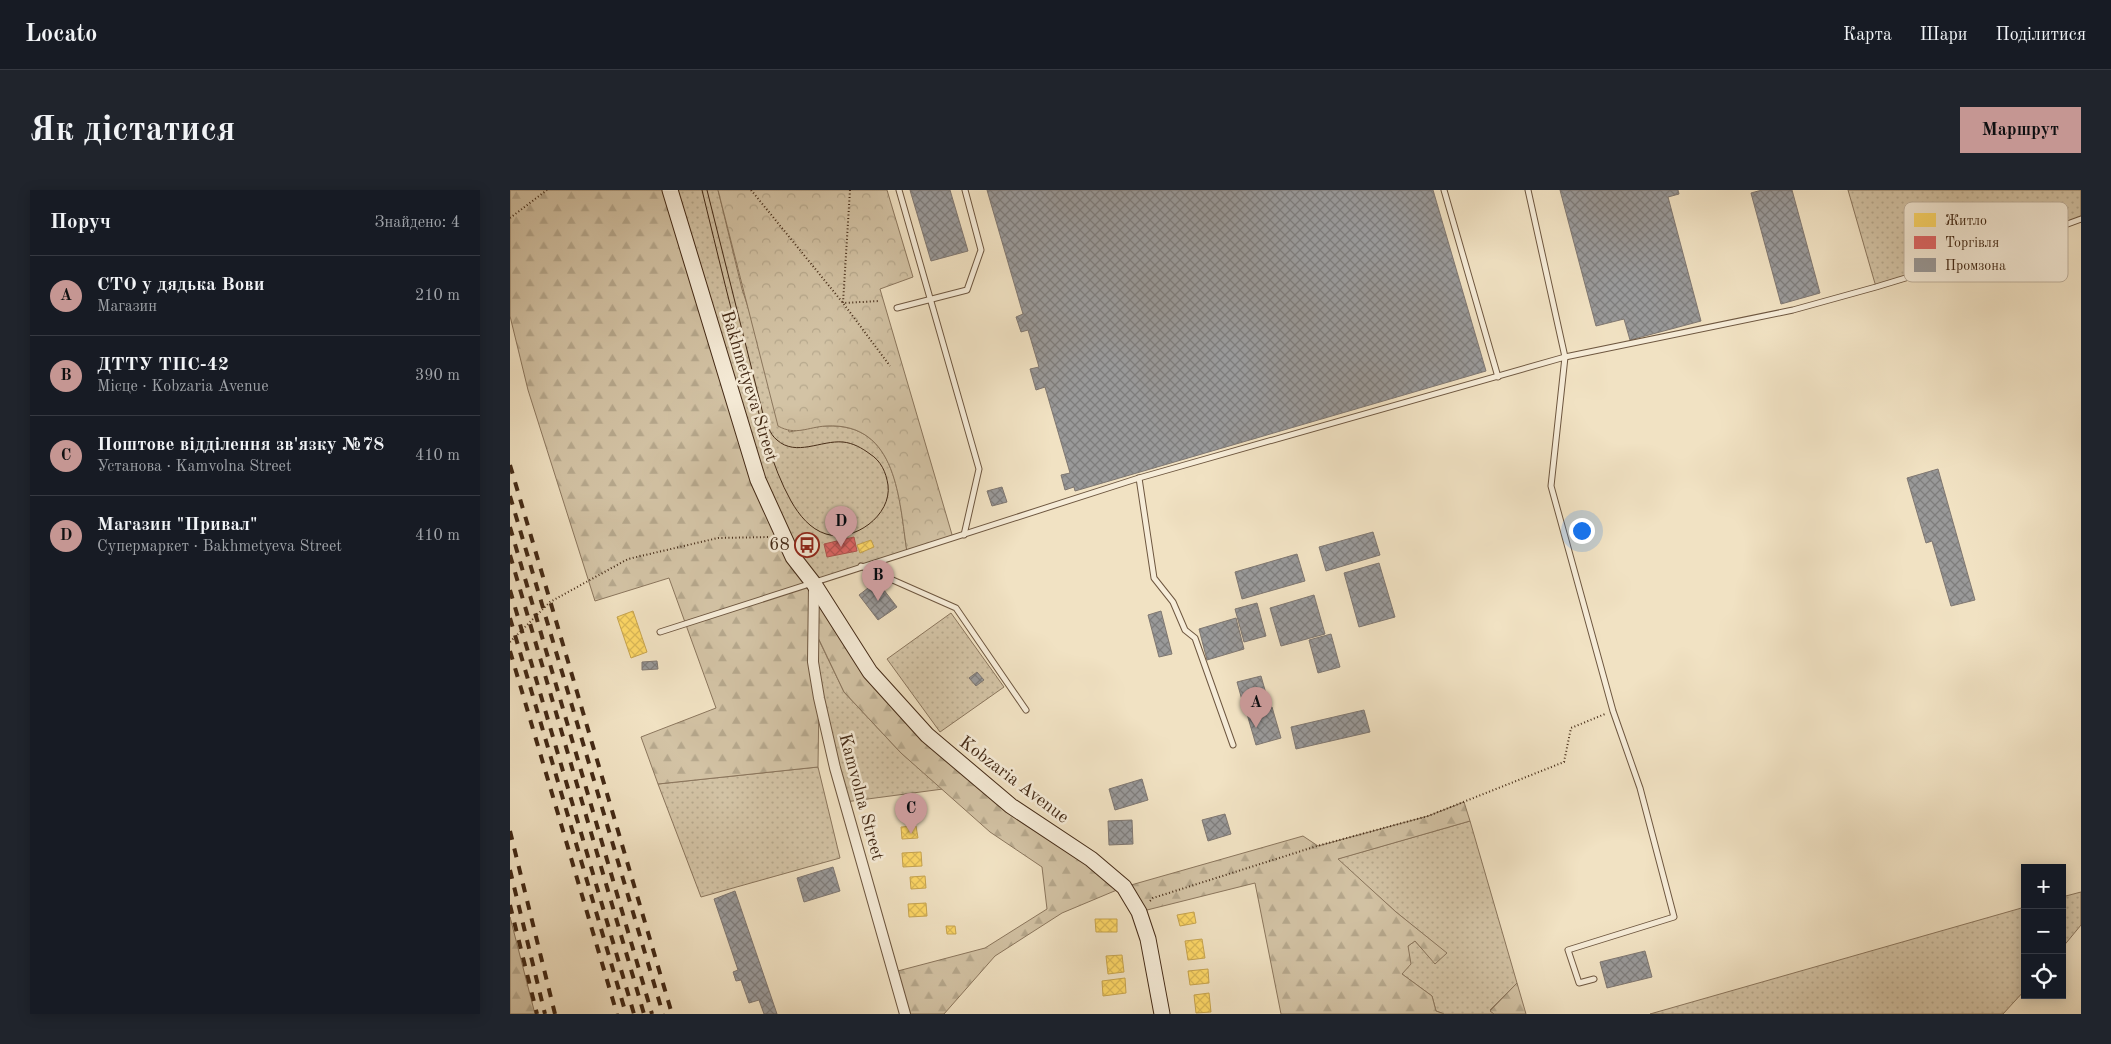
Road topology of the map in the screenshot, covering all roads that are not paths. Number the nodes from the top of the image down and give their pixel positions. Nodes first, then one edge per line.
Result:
1 (670, 190) edge
2 (899, 190) edge
3 (965, 190) edge
4 (1444, 190) edge
5 (1528, 190) edge
6 (2081, 218) edge
7 (2068, 223) edge
8 (1904, 277) edge
9 (931, 300) junction
10 (897, 308) dead end
11 (1565, 357) junction
12 (1498, 377) junction
13 (1139, 478) junction
14 (964, 534) junction
15 (861, 566) junction
16 (814, 584) junction
17 (660, 632) dead end
18 (1026, 710) dead end
19 (1233, 745) dead end
20 (1594, 979) dead end
21 (905, 1014) edge
22 (1162, 1014) edge

1 - 16 main road, Bakhmetyeva Street
2 - 9 lane
3 - 9 lane
4 - 12 lane
5 - 11 lane
6 - 7 lane
8 - 11 lane
9 - 10 lane
9 - 14 lane
11 - 12 lane
11 - 20 lane
12 - 13 lane
13 - 14 lane
13 - 19 lane
14 - 15 lane
15 - 16 lane
15 - 18 lane
16 - 17 lane
16 - 21 street, Kamvolna Street
16 - 22 main road, Kobzaria Avenue

